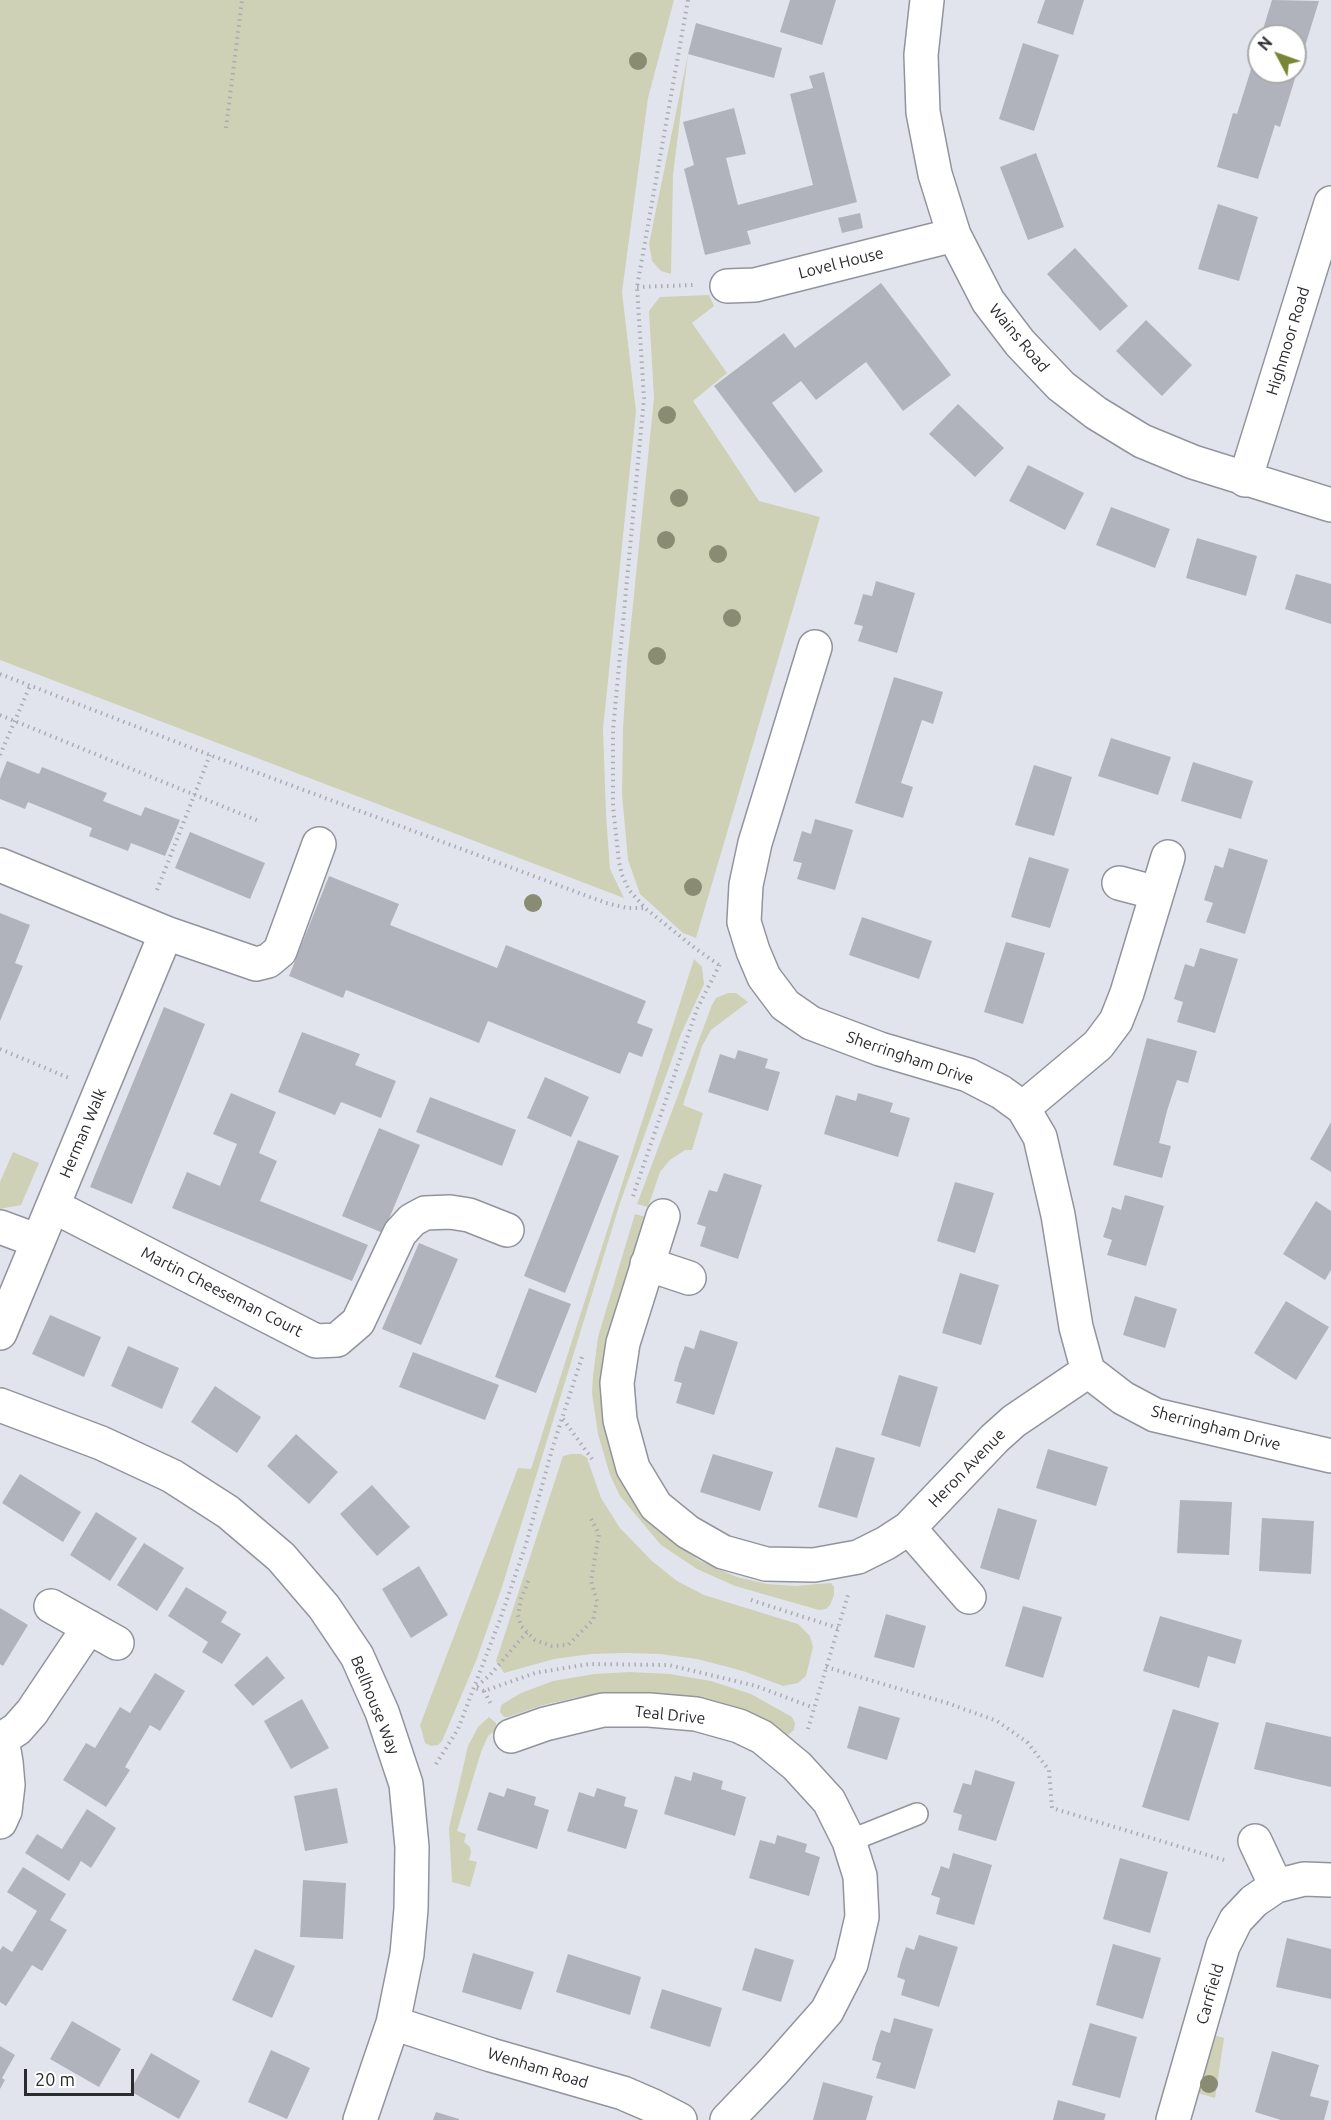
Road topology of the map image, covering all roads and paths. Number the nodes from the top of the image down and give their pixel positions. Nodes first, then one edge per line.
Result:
1 (242, 0) edge
2 (688, 0) edge
3 (927, 0) edge
4 (226, 128) dead end
5 (1331, 203) edge
6 (954, 235) junction
7 (637, 286) junction
8 (728, 286) joint
9 (1245, 480) junction
10 (1331, 505) edge
11 (815, 648) dead end
12 (0, 674) edge
13 (30, 686) junction
14 (0, 715) edge
15 (14, 721) junction
16 (0, 755) edge
17 (210, 755) junction
18 (194, 795) junction
19 (261, 822) dead end
20 (320, 844) dead end
21 (1168, 857) dead end
22 (0, 865) edge
23 (1119, 883) dead end
24 (1157, 893) junction
25 (645, 908) junction
26 (155, 929) junction
27 (753, 951) junction
28 (719, 965) junction
29 (0, 1049) edge
30 (100, 1091) junction
31 (1023, 1108) junction
32 (52, 1206) junction
33 (629, 1206) dead end
34 (663, 1216) dead end
35 (0, 1227) edge
36 (507, 1230) dead end
37 (38, 1241) junction
38 (647, 1264) junction
39 (689, 1278) dead end
40 (0, 1333) edge
41 (584, 1352) dead end
42 (1088, 1371) junction
43 (0, 1405) edge
44 (1331, 1456) edge
45 (591, 1519) dead end
46 (909, 1528) junction
47 (858, 1557) junction
48 (529, 1579) dead end
49 (969, 1597) dead end
50 (51, 1606) dead end
51 (89, 1627) junction
52 (528, 1632) junction
53 (117, 1643) dead end
54 (826, 1667) junction
55 (475, 1688) junction
56 (511, 1736) dead end
57 (1, 1738) edge
58 (797, 1766) junction
59 (406, 1784) junction
60 (917, 1814) dead end
61 (0, 1822) edge
62 (849, 1841) junction
63 (1256, 1846) joint
64 (1331, 1880) edge
65 (1276, 1886) junction
66 (393, 2023) junction
67 (360, 2120) edge
68 (680, 2120) edge
69 (727, 2120) edge
70 (1173, 2120) edge

1 - 4 path
2 - 7 path
3 - 6 street, Wains Road
5 - 9 street, Highmoor Road
6 - 8 street, Lovel House
6 - 9 street, Wains Road
7 - 8 path
7 - 25 path
9 - 10 street, Wains Road
11 - 27 street, Sherringham Drive
12 - 13 path
13 - 15 path
13 - 17 path
14 - 15 path
15 - 16 path
15 - 18 path
17 - 18 path
17 - 25 path
18 - 19 path
18 - 26 path
20 - 26 street
21 - 24 street
22 - 26 street
23 - 24 street
24 - 31 street
25 - 28 path
26 - 30 street, Herman Walk
27 - 28 path
27 - 31 street, Sherringham Drive
28 - 33 path
29 - 30 path
30 - 32 street, Herman Walk
31 - 42 street, Sherringham Drive
32 - 36 street, Martin Cheeseman Court
32 - 37 street, Herman Walk
34 - 38 street, Heron Avenue
35 - 37 street
37 - 40 street, Herman Walk
38 - 39 street
38 - 47 street, Heron Avenue
41 - 55 path
42 - 44 street, Sherringham Drive
42 - 46 street, Heron Avenue
43 - 59 street, Bellhouse Way
45 - 52 path
46 - 47 street, Heron Avenue
46 - 49 street
47 - 54 path
48 - 52 path
50 - 51 street
51 - 53 street
51 - 57 street
52 - 55 path
54 - 58 path
54 - 63 path
55 - 59 path
56 - 58 street, Teal Drive
57 - 61 street
58 - 62 street, Teal Drive
59 - 66 street, Bellhouse Way
60 - 62 lane
62 - 69 street, Teal Drive
63 - 65 street
64 - 65 street, Carrfield
65 - 70 street, Carrfield
66 - 67 street, Bellhouse Way
66 - 68 street, Wenham Road

